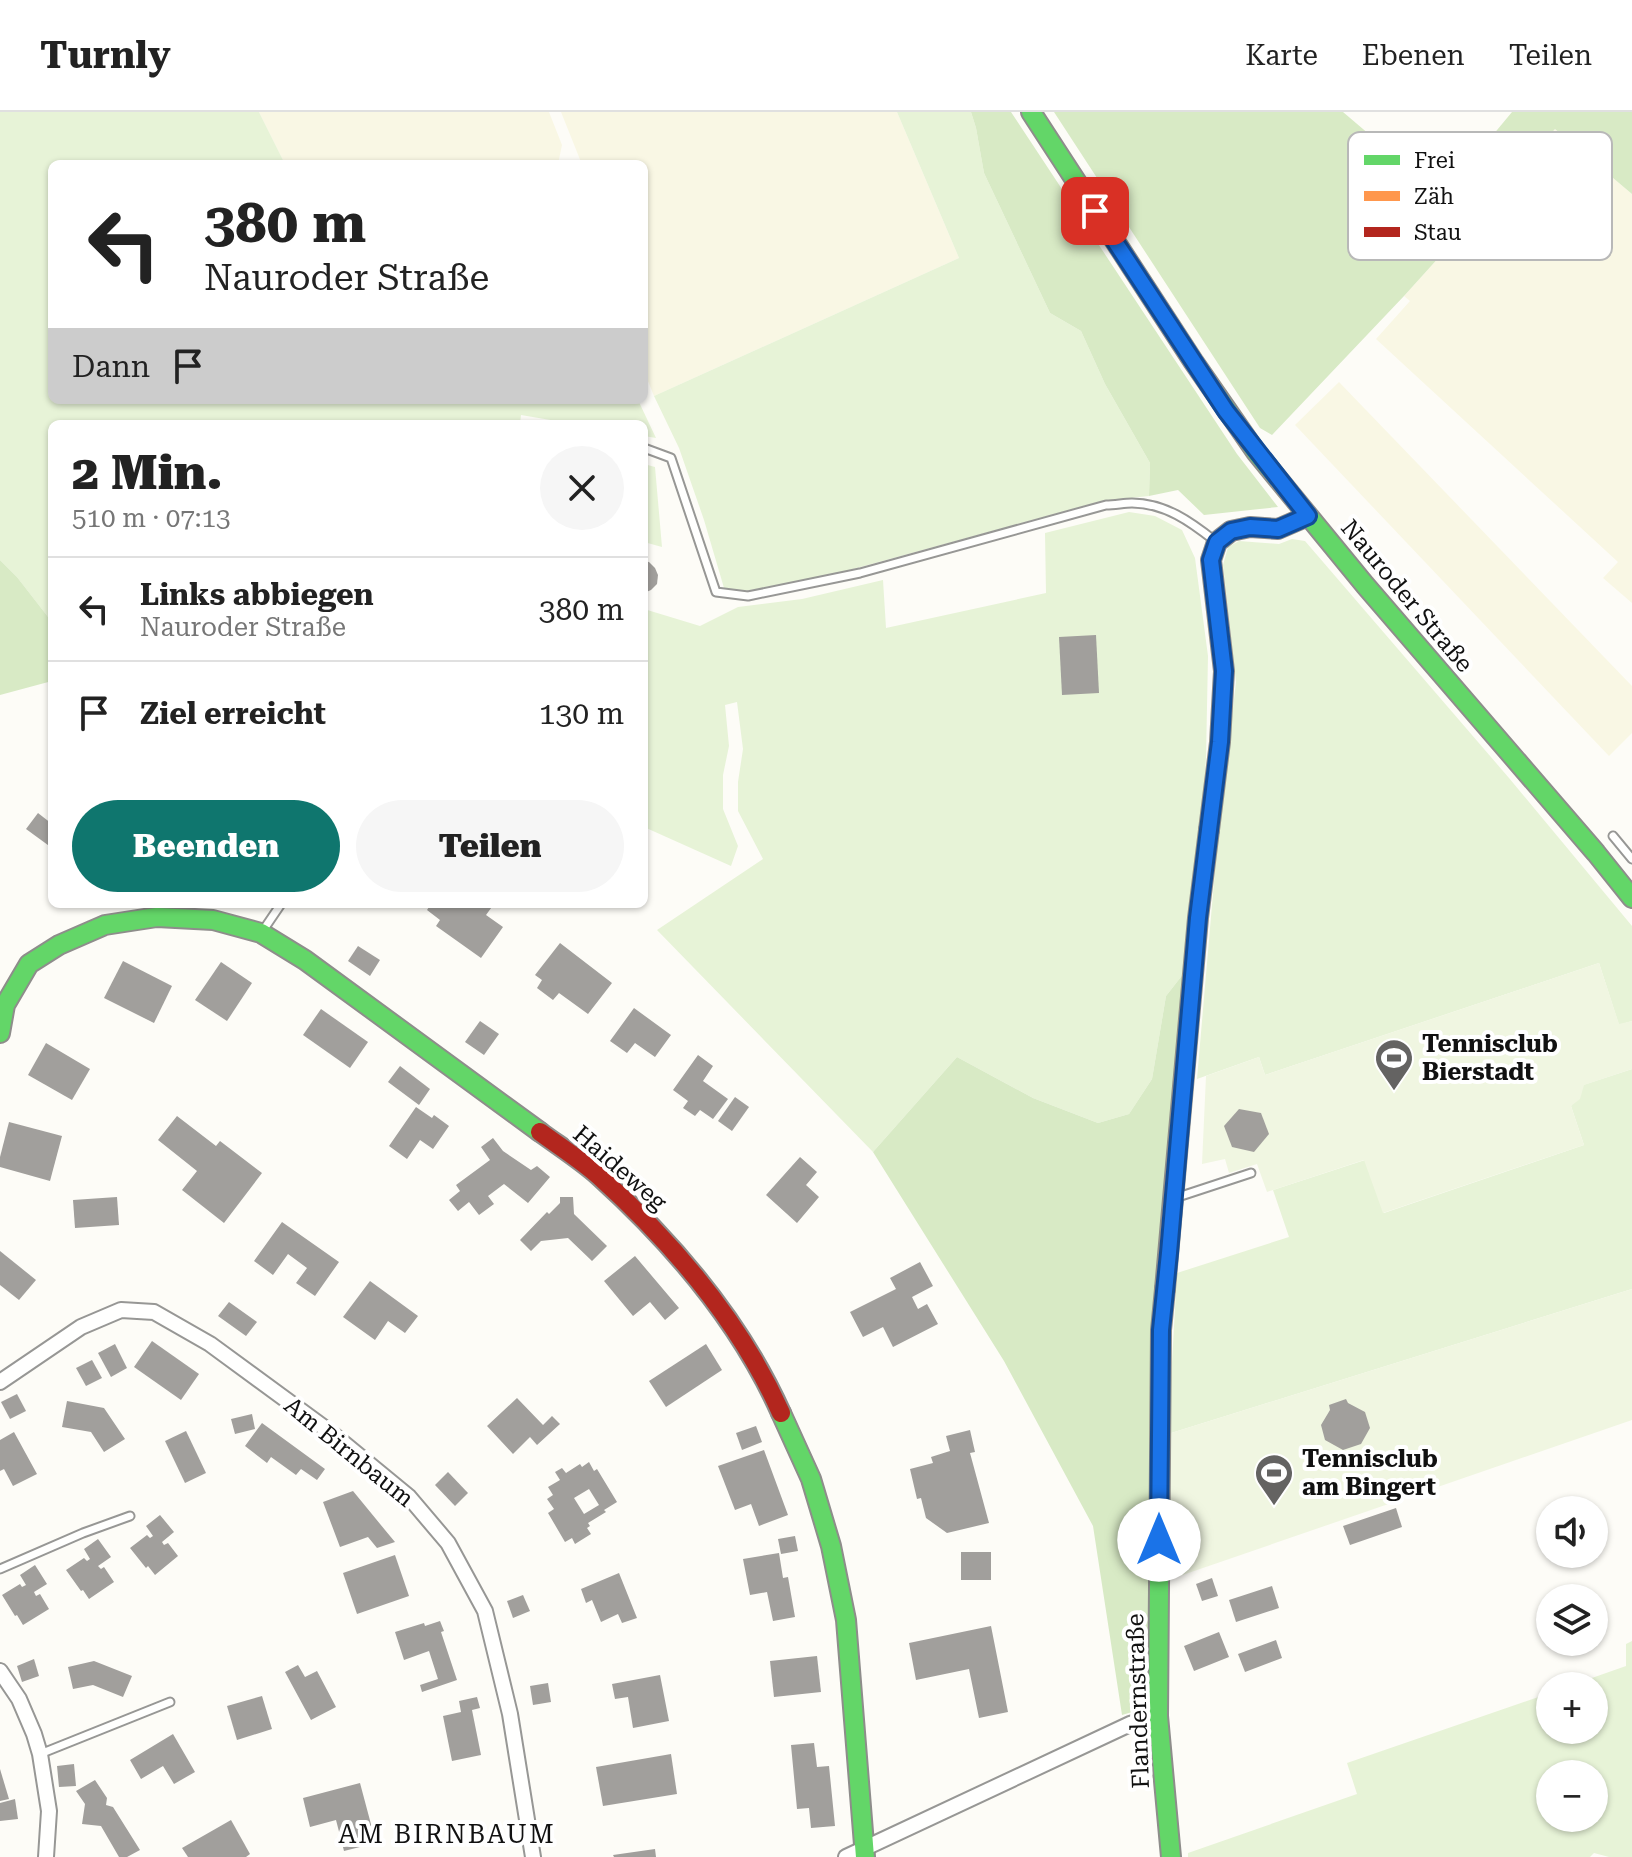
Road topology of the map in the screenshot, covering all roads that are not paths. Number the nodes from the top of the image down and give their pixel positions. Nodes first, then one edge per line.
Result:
1 (1031, 112) edge
2 (648, 449) edge
3 (1308, 516) junction
4 (1217, 542) junction
5 (1613, 836) dead end
6 (1632, 859) edge
7 (1632, 898) edge
8 (278, 908) edge
9 (261, 933) junction
10 (0, 1033) edge
11 (1251, 1173) dead end
12 (1173, 1199) junction
13 (0, 1382) edge
14 (130, 1516) dead end
15 (0, 1569) edge
16 (0, 1671) edge
17 (170, 1702) dead end
18 (1158, 1716) junction
19 (40, 1754) junction
20 (865, 1852) edge
21 (46, 1857) edge
22 (533, 1857) edge
23 (846, 1857) edge
24 (1171, 1857) edge

1 - 3 street, Nauroder Straße
2 - 4 lane
3 - 4 street
3 - 7 street, Nauroder Straße
4 - 12 street, Flandernstraße
5 - 6 lane
8 - 9 lane
9 - 10 street, Haideweg
9 - 20 street, Haideweg
11 - 12 lane
12 - 18 street, Flandernstraße
13 - 22 street, Am Birnbaum
14 - 15 lane
16 - 19 street
17 - 19 lane
18 - 20 street
18 - 24 street, Flandernstraße
19 - 21 street
20 - 23 street

